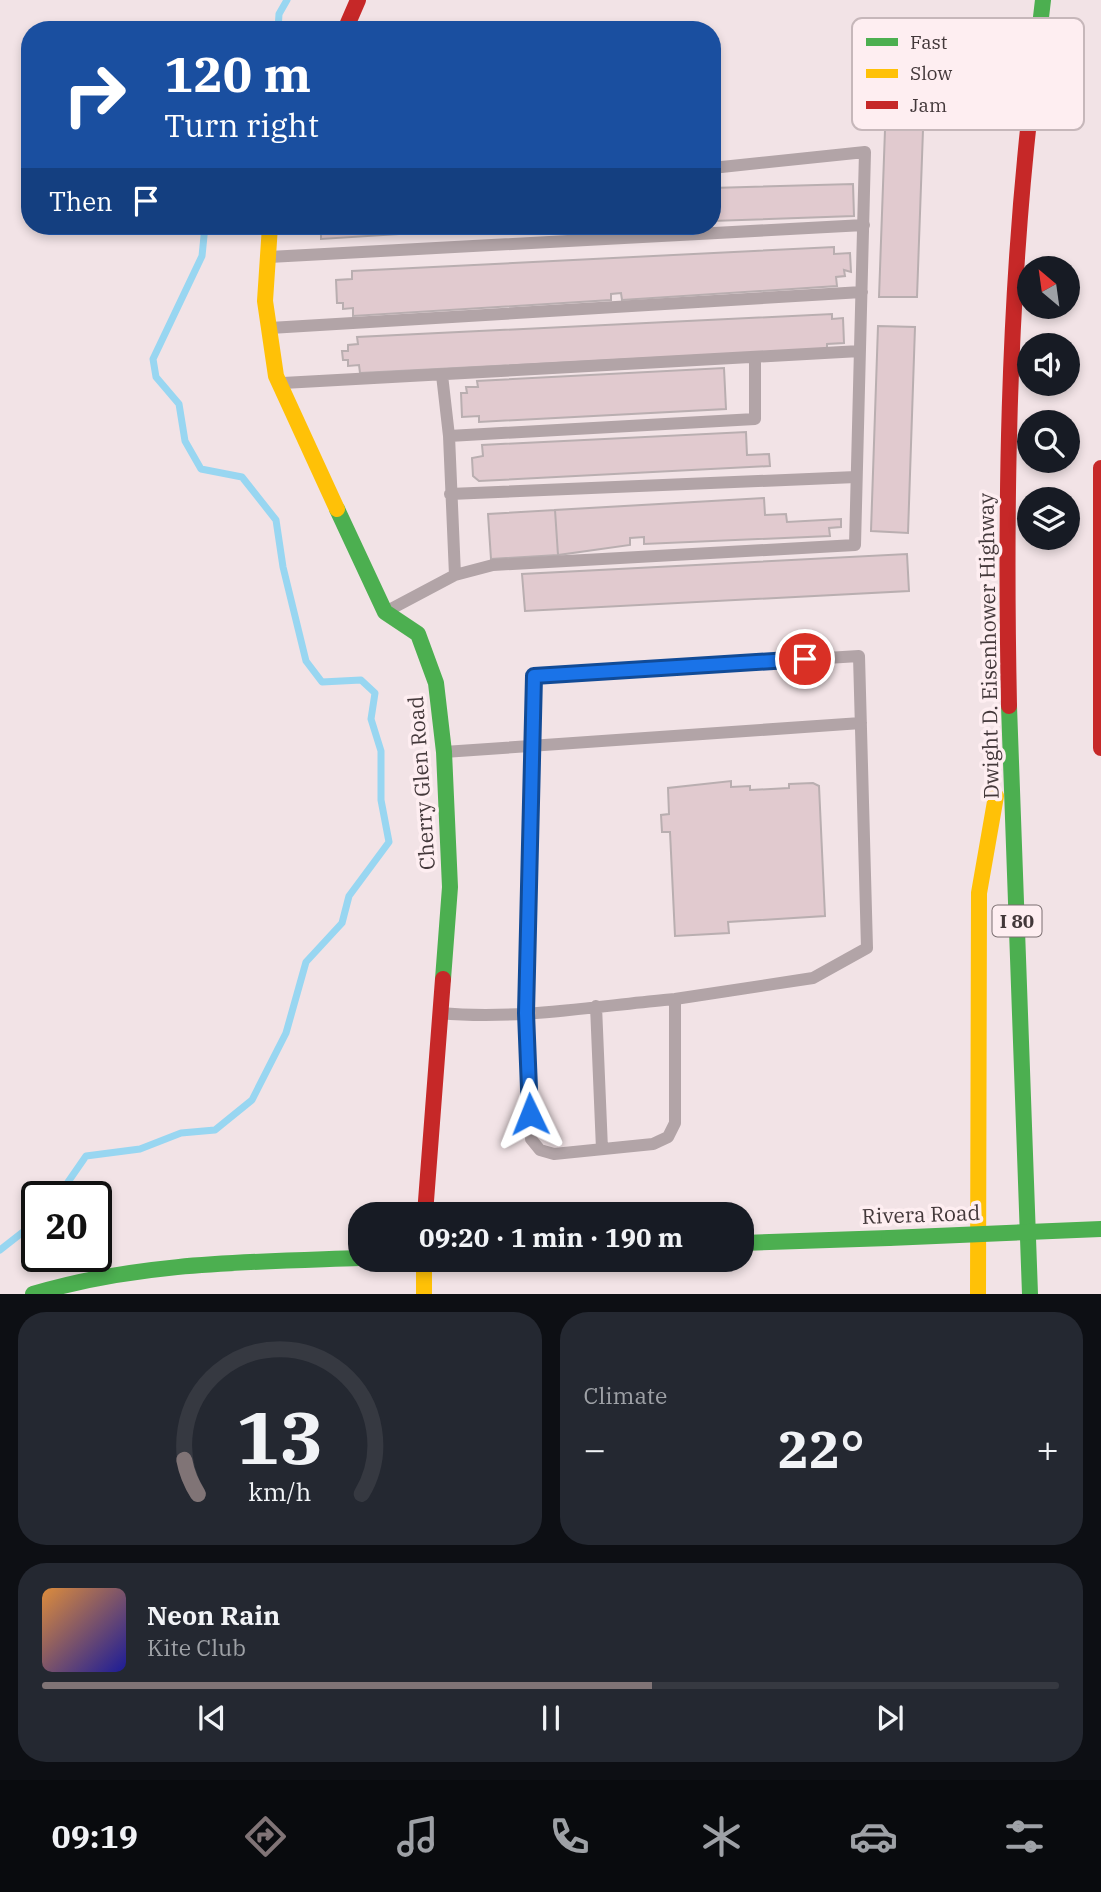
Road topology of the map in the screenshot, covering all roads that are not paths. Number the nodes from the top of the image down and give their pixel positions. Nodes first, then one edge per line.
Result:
1 (358, 0) edge
2 (1043, 0) edge
3 (1041, 18) edge
4 (349, 21) edge
5 (1029, 130) edge
6 (721, 167) edge
7 (864, 225) junction
8 (721, 233) edge
9 (269, 235) edge
10 (677, 235) edge
11 (265, 257) junction
12 (862, 292) junction
13 (267, 328) junction
14 (860, 351) junction
15 (755, 358) junction
16 (442, 375) junction
17 (279, 383) junction
18 (449, 436) junction
19 (1101, 468) edge
20 (856, 477) junction
21 (450, 494) junction
22 (455, 575) junction
23 (386, 612) junction
24 (1009, 719) junction
25 (861, 723) junction
26 (532, 747) junction
27 (1101, 748) edge
28 (444, 752) junction
29 (675, 999) junction
30 (596, 1006) junction
31 (440, 1013) junction
32 (526, 1013) junction
33 (602, 1149) junction
34 (426, 1202) edge
35 (1101, 1229) edge
36 (754, 1243) edge
37 (348, 1259) edge
38 (424, 1272) edge
39 (33, 1293) edge
40 (424, 1293) edge
41 (978, 1293) edge
42 (1030, 1293) edge

1 - 4 main road
2 - 3 main road, Dwight D. Eisenhower Highway / I 80
5 - 24 main road, Dwight D. Eisenhower Highway / I 80
6 - 7 lane
7 - 8 lane
7 - 12 lane
9 - 11 main road
10 - 11 lane
11 - 13 main road
12 - 13 lane
12 - 14 lane
13 - 17 main road
14 - 15 lane
14 - 20 lane
15 - 16 lane
15 - 18 lane
16 - 17 lane
16 - 18 lane
17 - 23 main road
18 - 21 lane
19 - 27 main road
20 - 21 lane
20 - 22 lane
21 - 22 lane
22 - 23 lane
23 - 28 main road, Cherry Glen Road
24 - 41 main road
24 - 42 main road, Dwight D. Eisenhower Highway / I 80
25 - 26 lane
25 - 26 lane
25 - 29 lane
26 - 28 lane
26 - 32 lane
28 - 31 main road, Cherry Glen Road
29 - 30 lane
29 - 33 lane
30 - 32 lane
30 - 33 lane
31 - 32 lane
31 - 34 main road, Cherry Glen Road
32 - 33 lane
35 - 36 main road, Rivera Road, bridge
37 - 39 main road
38 - 40 main road

